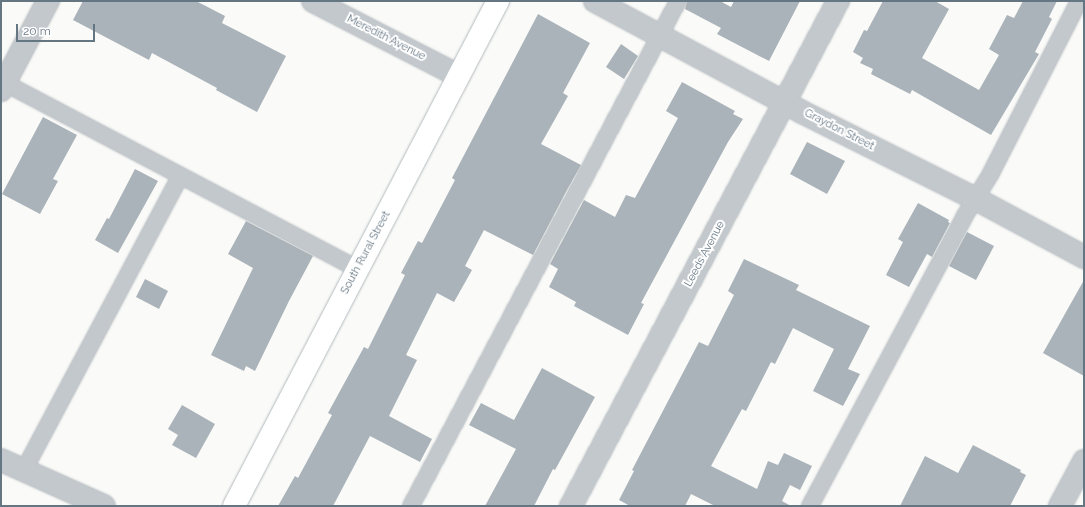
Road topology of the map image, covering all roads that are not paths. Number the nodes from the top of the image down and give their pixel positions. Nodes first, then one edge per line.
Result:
1 (48, 1) edge
2 (314, 1) edge
3 (498, 1) edge
4 (595, 1) edge
5 (678, 1) edge
6 (838, 1) edge
7 (1079, 1) edge
8 (660, 35) junction
9 (459, 76) junction
10 (2, 85) edge
11 (786, 103) junction
12 (180, 176) junction
13 (974, 198) junction
14 (1084, 257) edge
15 (358, 269) junction
16 (1, 460) edge
17 (1084, 461) edge
18 (24, 470) junction
19 (104, 506) edge
20 (234, 506) edge
21 (411, 506) edge
22 (571, 506) edge
23 (810, 506) edge
24 (1060, 506) edge

1 - 10 street
2 - 9 street, Meredith Avenue
3 - 9 main road, South Rural Street
4 - 8 street, Graydon Street
5 - 8 lane
6 - 11 street, Leeds Avenue
7 - 13 lane
8 - 11 street, Graydon Street
8 - 21 lane
9 - 15 main road, South Rural Street
10 - 12 lane
11 - 13 street, Graydon Street
11 - 22 street, Leeds Avenue
12 - 15 lane
12 - 18 lane
13 - 14 street, Graydon Street
13 - 23 lane
15 - 20 main road, South Rural Street
16 - 18 street
17 - 24 street
18 - 19 street

